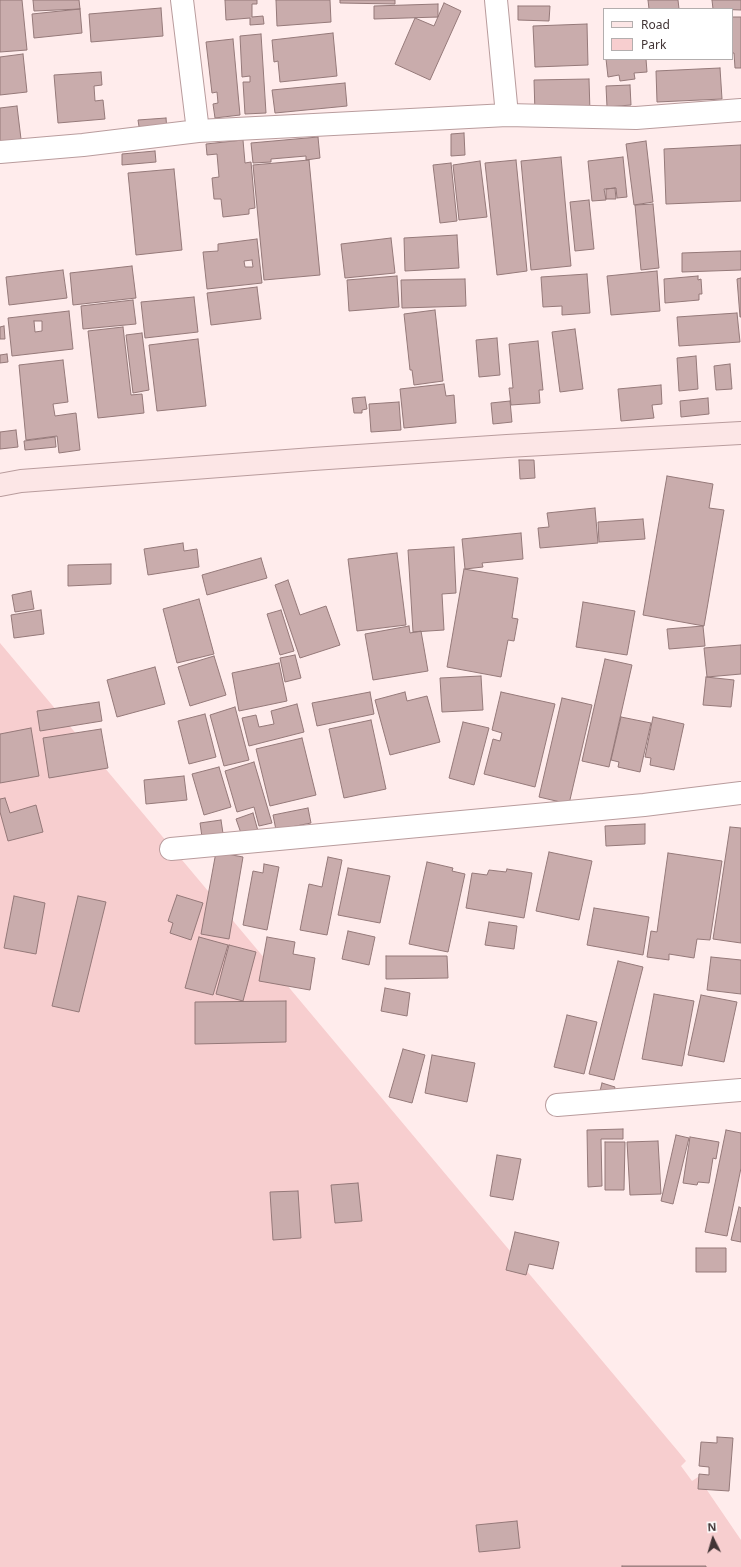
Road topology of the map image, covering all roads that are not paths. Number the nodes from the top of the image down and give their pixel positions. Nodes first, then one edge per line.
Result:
1 (182, 0) edge
2 (496, 0) edge
3 (741, 110) edge
4 (507, 115) junction
5 (198, 131) junction
6 (0, 152) edge
7 (741, 433) edge
8 (0, 485) edge
9 (741, 793) edge
10 (171, 849) dead end
11 (741, 1090) edge
12 (557, 1105) dead end

1 - 5 street
2 - 4 street
3 - 4 street
4 - 5 street
5 - 6 street
7 - 8 street
9 - 10 street
11 - 12 street

